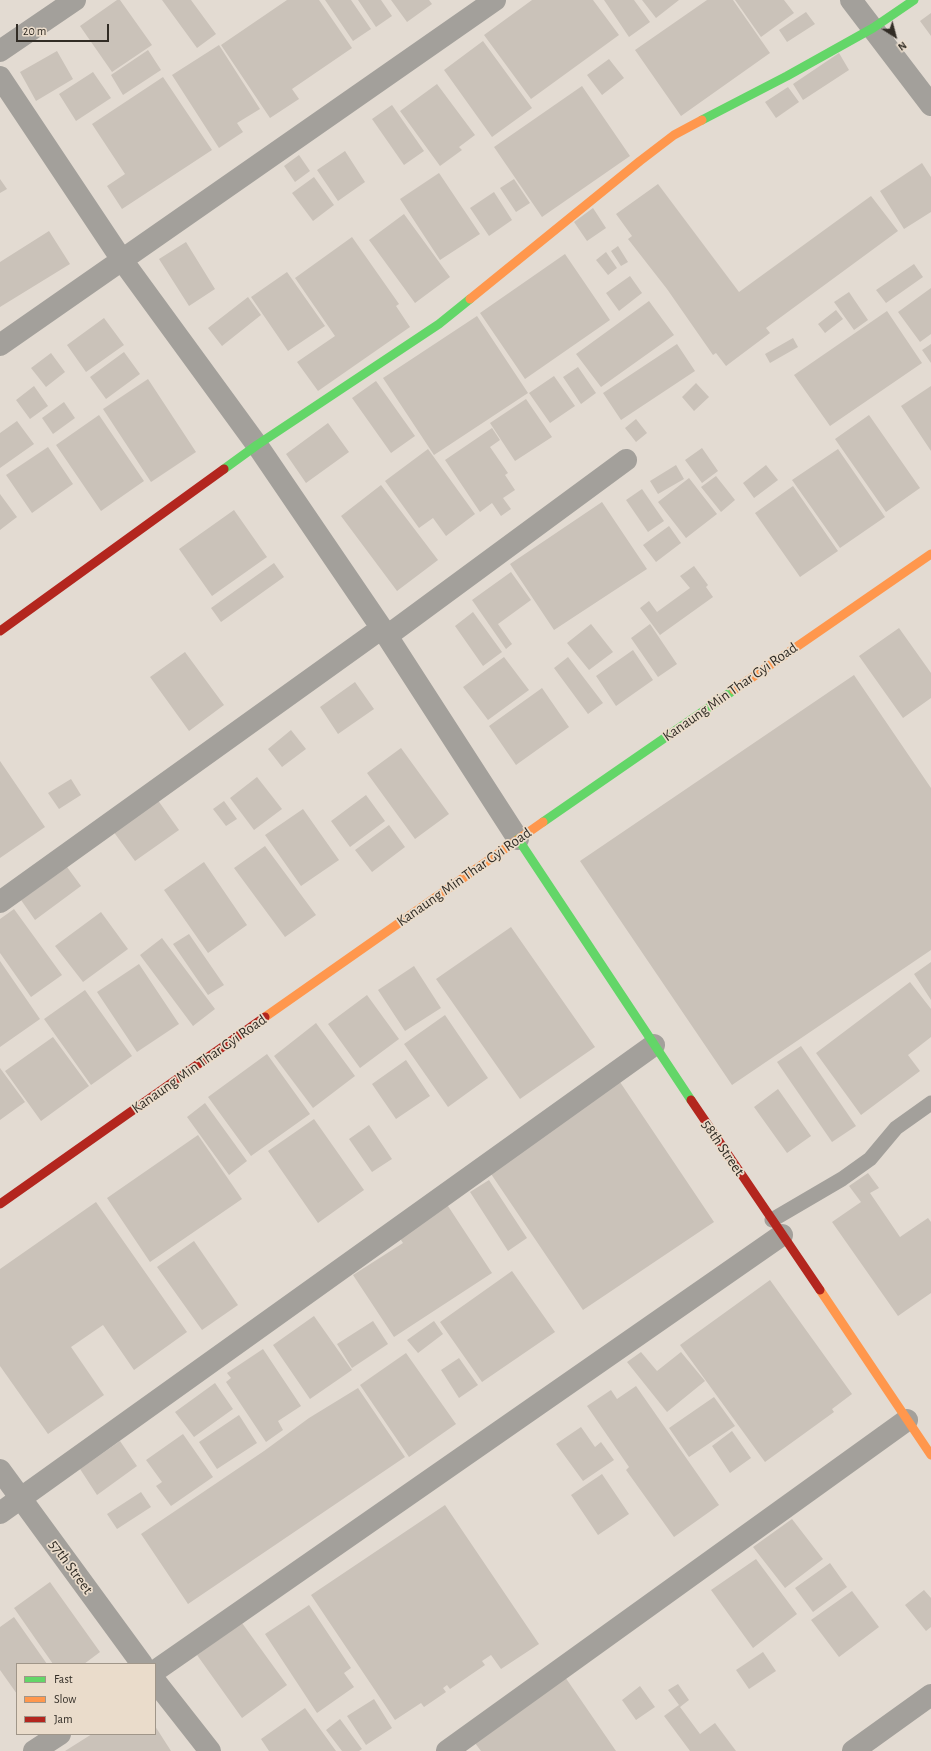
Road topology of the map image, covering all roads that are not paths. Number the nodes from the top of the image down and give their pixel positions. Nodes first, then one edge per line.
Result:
1 (75, 0) edge
2 (494, 0) edge
3 (851, 0) edge
4 (914, 0) edge
5 (873, 28) junction
6 (0, 51) edge
7 (0, 77) edge
8 (931, 105) edge
9 (122, 260) junction
10 (0, 344) edge
11 (257, 445) junction
12 (626, 460) dead end
13 (931, 554) edge
14 (0, 631) edge
15 (384, 632) junction
16 (518, 839) junction
17 (0, 902) edge
18 (654, 1045) junction
19 (931, 1103) edge
20 (0, 1204) edge
21 (777, 1228) junction
22 (906, 1420) junction
23 (931, 1456) edge
24 (0, 1470) edge
25 (21, 1499) junction
26 (0, 1513) edge
27 (141, 1663) edge
28 (156, 1670) edge
29 (156, 1682) edge
30 (931, 1695) edge
31 (58, 1735) edge
32 (34, 1751) edge
33 (210, 1751) edge
34 (447, 1751) edge
35 (853, 1751) edge

1 - 6 street
2 - 9 street
3 - 5 street
4 - 5 street
5 - 8 street
5 - 11 street
7 - 9 street
9 - 10 street
9 - 11 street
11 - 14 street
11 - 15 street
12 - 15 street
13 - 16 street, Kanaung Min Thar Gyi Road
15 - 16 street
15 - 17 street
16 - 18 street, 58th Street
16 - 20 street, Kanaung Min Thar Gyi Road
18 - 21 street, 58th Street
18 - 25 street
19 - 21 lane
21 - 22 street, 58th Street
21 - 28 street
22 - 23 street, 58th Street
22 - 34 street
24 - 25 street, 57th Street
25 - 26 street
25 - 27 street, 57th Street
29 - 33 street
30 - 35 street
31 - 32 street

